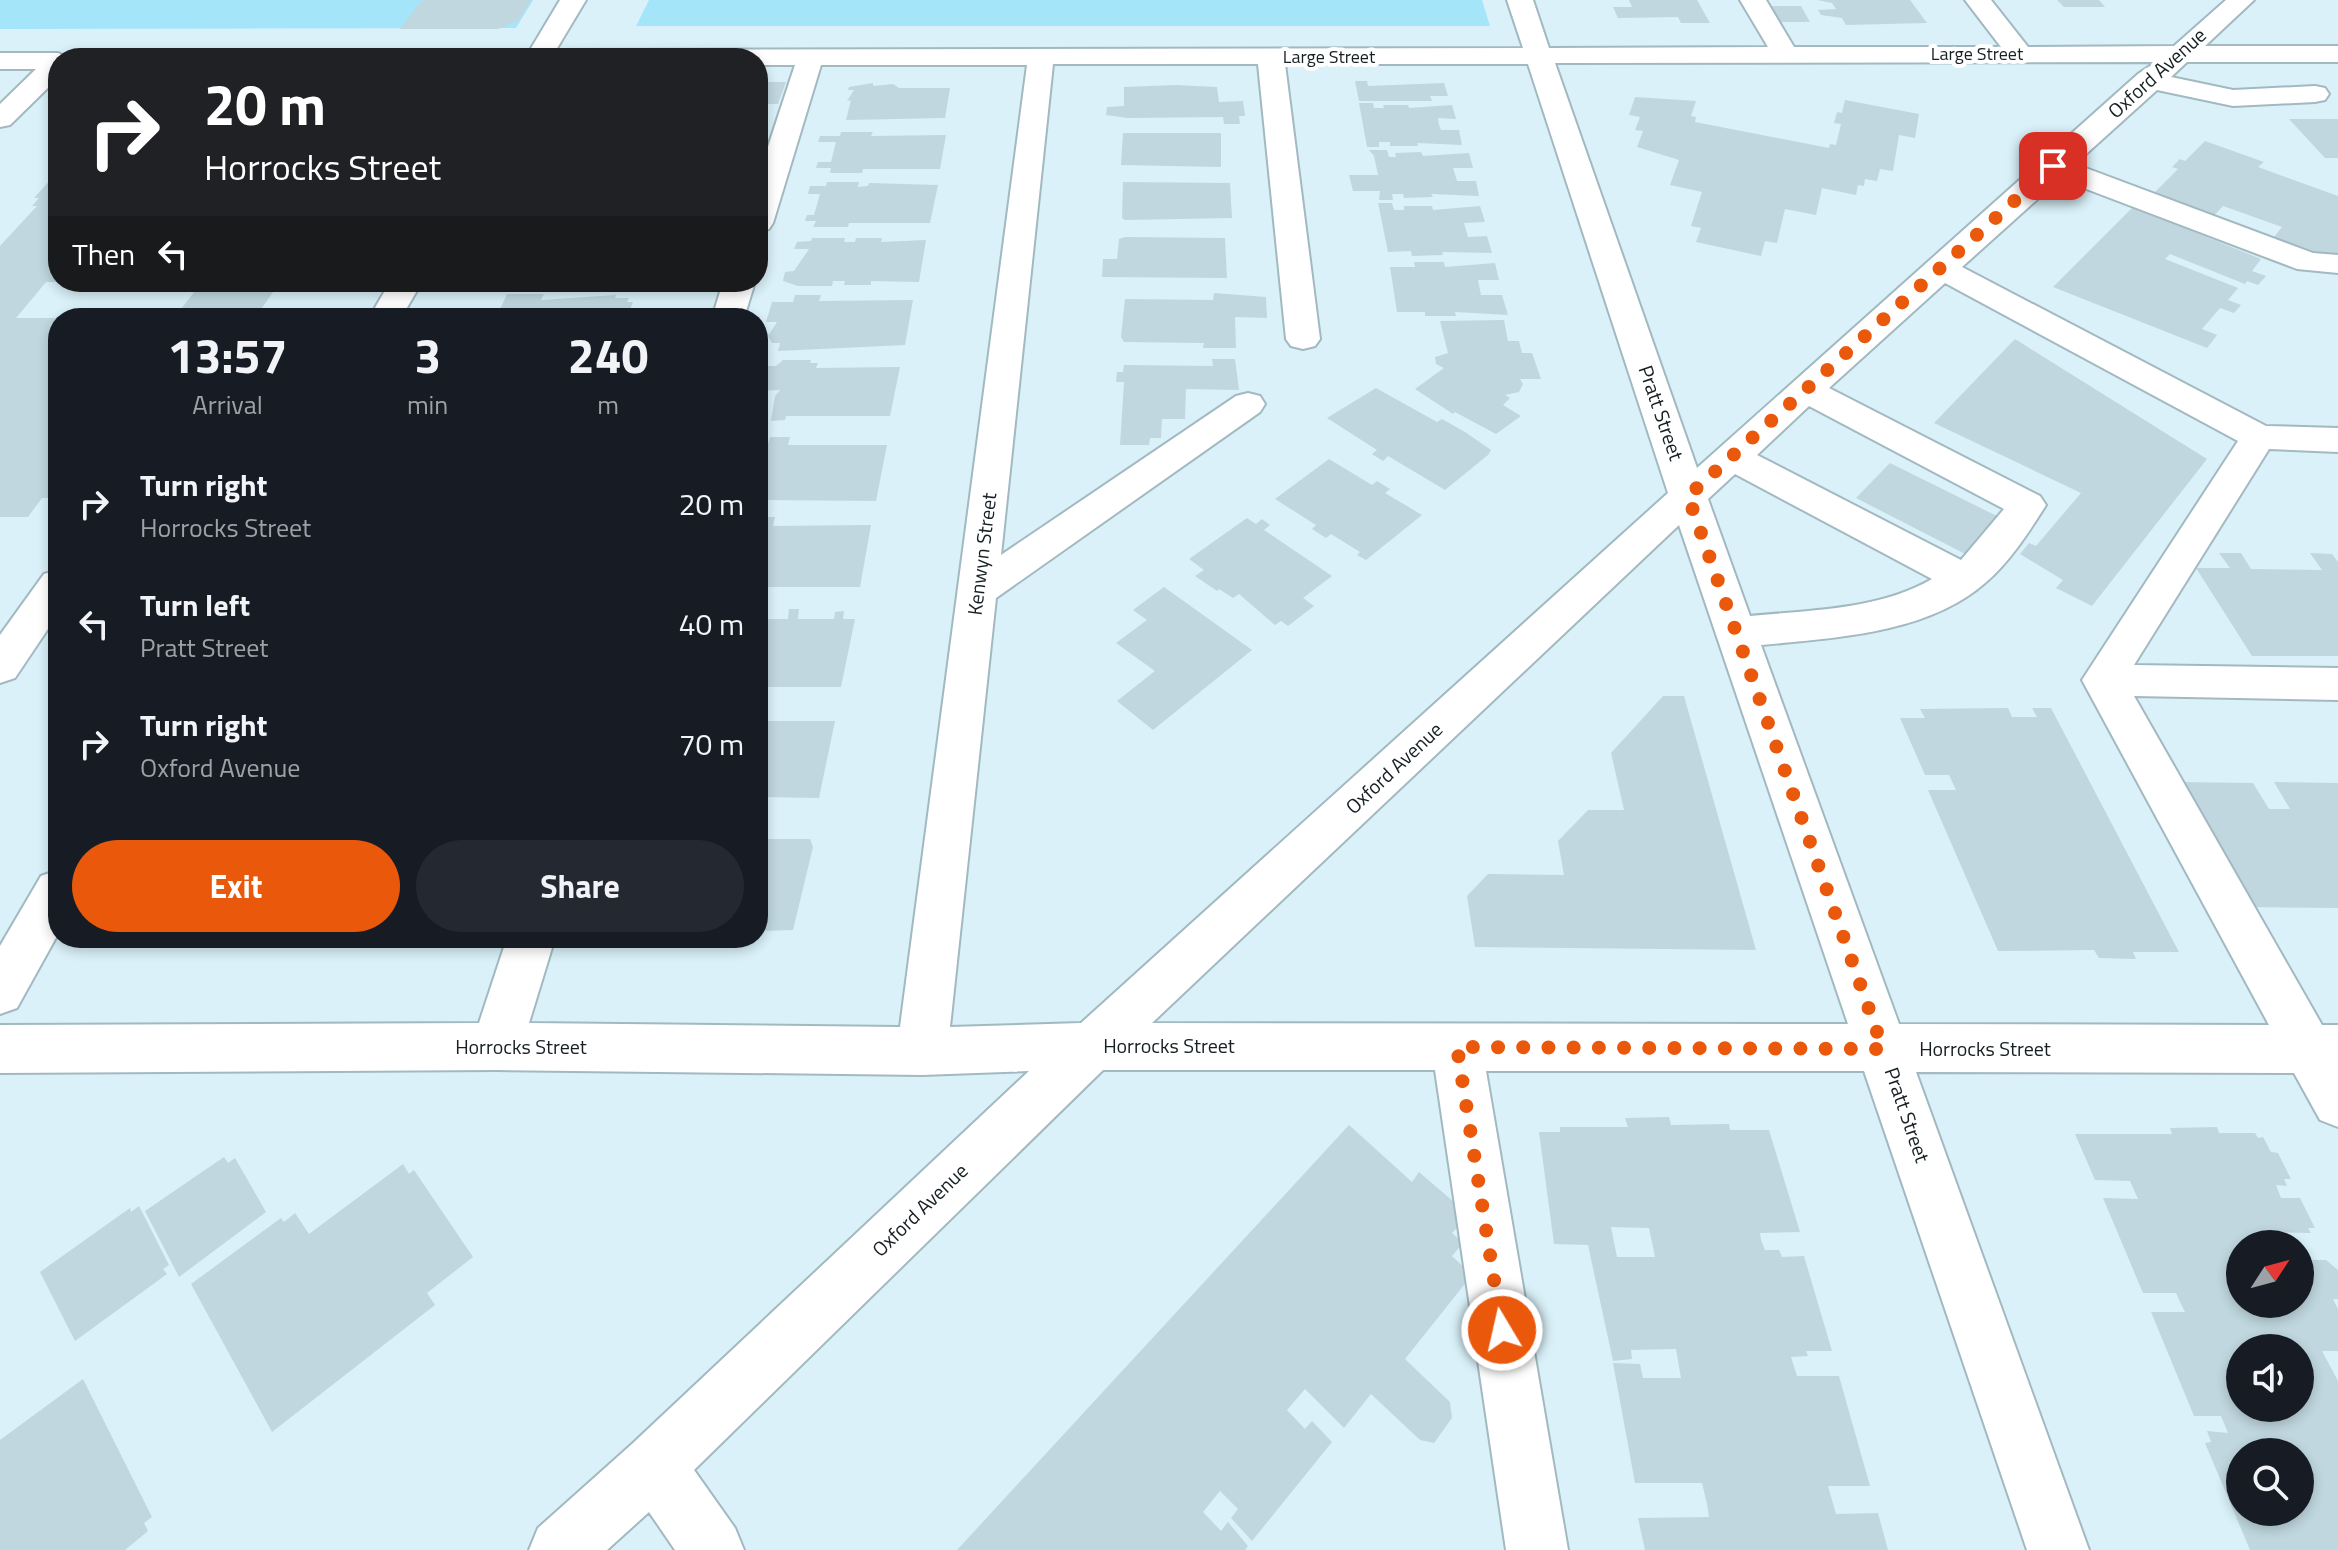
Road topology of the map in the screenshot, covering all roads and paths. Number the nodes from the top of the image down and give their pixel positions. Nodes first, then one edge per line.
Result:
1 (573, 0) edge
2 (1520, 0) edge
3 (1753, 0) edge
4 (1978, 0) edge
5 (2241, 0) edge
6 (544, 48) edge
7 (2020, 54) junction
8 (2272, 54) junction
9 (2338, 54) edge
10 (1786, 55) junction
11 (768, 56) edge
12 (811, 56) junction
13 (1041, 57) junction
14 (1541, 57) junction
15 (1271, 58) junction
16 (0, 61) edge
17 (48, 62) edge
18 (2163, 66) junction
19 (48, 72) edge
20 (2326, 94) edge
21 (0, 119) edge
22 (2053, 166) junction
23 (768, 191) edge
24 (2323, 263) edge
25 (1940, 268) junction
26 (2338, 299) edge
27 (1303, 339) dead end
28 (1805, 390) junction
29 (1248, 404) dead end
30 (2259, 437) junction
31 (2338, 440) edge
32 (1732, 457) junction
33 (1688, 496) junction
34 (1964, 579) junction
35 (977, 591) junction
36 (48, 598) edge
37 (1736, 632) junction
38 (0, 667) edge
39 (2103, 680) junction
40 (2338, 684) edge
41 (48, 908) edge
42 (528, 948) edge
43 (0, 992) edge
44 (497, 1046) junction
45 (1092, 1046) junction
46 (1457, 1047) junction
47 (0, 1049) edge
48 (1883, 1049) junction
49 (2323, 1049) edge
50 (922, 1051) junction
51 (2338, 1102) edge
52 (654, 1466) junction
53 (560, 1550) edge
54 (713, 1550) edge
55 (1537, 1550) edge
56 (2058, 1550) edge

1 - 6 street
2 - 14 street, Pratt Street
3 - 10 street
4 - 7 street
5 - 18 street, Oxford Avenue
7 - 10 street, Large Street
7 - 18 street, Large Street
8 - 9 street, Large Street
8 - 18 street, Large Street
8 - 20 street
10 - 14 street, Large Street
11 - 12 street, Large Street
12 - 13 street, Large Street
12 - 23 street
13 - 15 street, Large Street
13 - 35 street, Kenwyn Street
14 - 15 street, Large Street
14 - 33 street, Pratt Street
15 - 27 street
16 - 17 street
18 - 20 street
18 - 22 street, Oxford Avenue
19 - 21 street
22 - 24 street
22 - 25 street, Oxford Avenue
24 - 26 street
25 - 28 street, Oxford Avenue
25 - 30 street
28 - 32 street, Oxford Avenue
28 - 34 street
29 - 35 street
30 - 31 street
30 - 39 street
32 - 33 street, Oxford Avenue
32 - 34 street
33 - 37 street, Pratt Street
33 - 45 street, Oxford Avenue
34 - 37 street
35 - 50 street, Kenwyn Street
36 - 38 street
37 - 48 street, Pratt Street
39 - 40 street
39 - 49 street
41 - 43 street
42 - 44 street
44 - 47 street, Horrocks Street
44 - 50 street, Horrocks Street
45 - 46 street, Horrocks Street
45 - 50 street, Horrocks Street
45 - 52 street, Oxford Avenue
46 - 48 street, Horrocks Street
46 - 55 street
48 - 49 street, Horrocks Street
48 - 56 street, Pratt Street
49 - 51 street
52 - 53 street, Oxford Avenue
52 - 54 street

